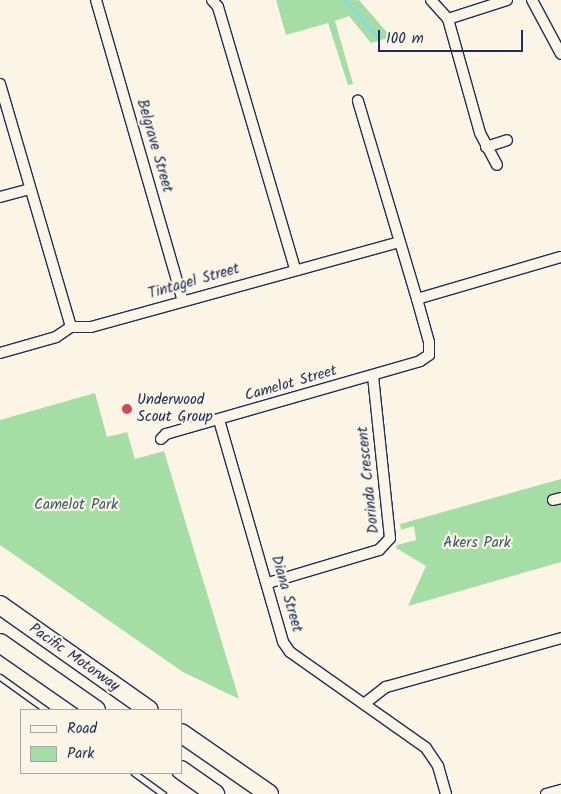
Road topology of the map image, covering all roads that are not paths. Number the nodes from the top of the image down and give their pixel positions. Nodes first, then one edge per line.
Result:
1 (96, 0) edge
2 (212, 0) edge
3 (431, 0) edge
4 (507, 0) edge
5 (532, 0) edge
6 (448, 19) junction
7 (561, 54) edge
8 (0, 84) edge
9 (358, 101) dead end
10 (507, 140) dead end
11 (486, 147) junction
12 (497, 165) dead end
13 (29, 189) junction
14 (0, 198) edge
15 (400, 242) junction
16 (561, 257) edge
17 (294, 269) junction
18 (417, 299) junction
19 (183, 301) junction
20 (71, 327) junction
21 (0, 353) edge
22 (373, 376) junction
23 (219, 420) junction
24 (161, 439) dead end
25 (268, 583) junction
26 (0, 605) edge
27 (561, 638) edge
28 (0, 643) edge
29 (0, 677) edge
30 (364, 704) junction
31 (45, 709) edge
32 (95, 709) edge
33 (148, 709) edge
34 (182, 734) edge
35 (182, 771) edge
36 (135, 774) edge
37 (561, 790) edge
38 (163, 794) edge
39 (215, 794) edge
40 (269, 794) edge
41 (446, 794) edge
42 (546, 794) edge

1 - 19 street, Belgrave Street
2 - 17 street
3 - 6 street
4 - 6 street
5 - 7 street
6 - 11 street
8 - 13 street
9 - 15 street
10 - 11 street
11 - 12 street
13 - 14 street
13 - 20 street
15 - 17 street, Tintagel Street
15 - 18 street
16 - 18 street
17 - 19 street, Tintagel Street
18 - 22 street, Camelot Street
19 - 20 street, Tintagel Street
20 - 21 street, Tintagel Street
22 - 23 street, Camelot Street
22 - 25 street, Dorinda Crescent
23 - 24 street, Camelot Street
23 - 25 street, Diana Street
25 - 30 street, Diana Street
26 - 33 highway, Pacific Motorway
27 - 30 street
28 - 32 highway, Pacific Motorway
29 - 31 lane
30 - 41 street, Diana Street
34 - 40 highway
35 - 39 highway
36 - 38 lane
37 - 42 street

